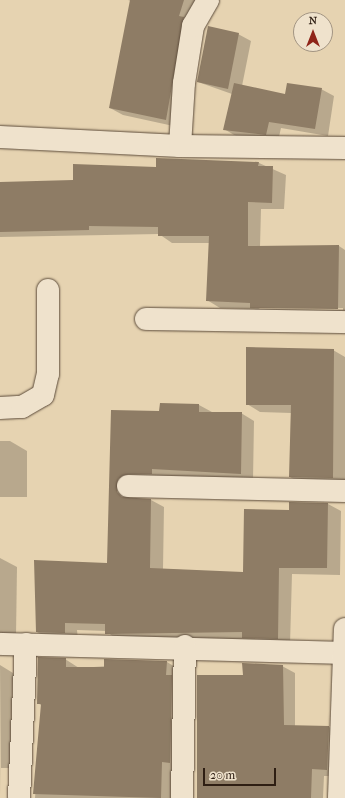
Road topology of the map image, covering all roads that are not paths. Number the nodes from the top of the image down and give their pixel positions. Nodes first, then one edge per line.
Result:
1 (208, 0) edge
2 (0, 137) edge
3 (180, 146) junction
4 (345, 148) edge
5 (48, 290) dead end
6 (146, 319) dead end
7 (345, 322) edge
8 (0, 408) edge
9 (128, 486) dead end
10 (345, 491) edge
11 (345, 629) edge
12 (0, 644) edge
13 (26, 644) junction
14 (185, 646) junction
15 (344, 653) edge
16 (18, 798) edge
17 (182, 798) edge
18 (339, 798) edge

1 - 3 street
2 - 3 street
3 - 4 street
5 - 8 street
6 - 7 street
9 - 10 street
11 - 15 street
12 - 13 street
13 - 14 street
13 - 16 street
14 - 15 street
14 - 17 street
15 - 18 street

